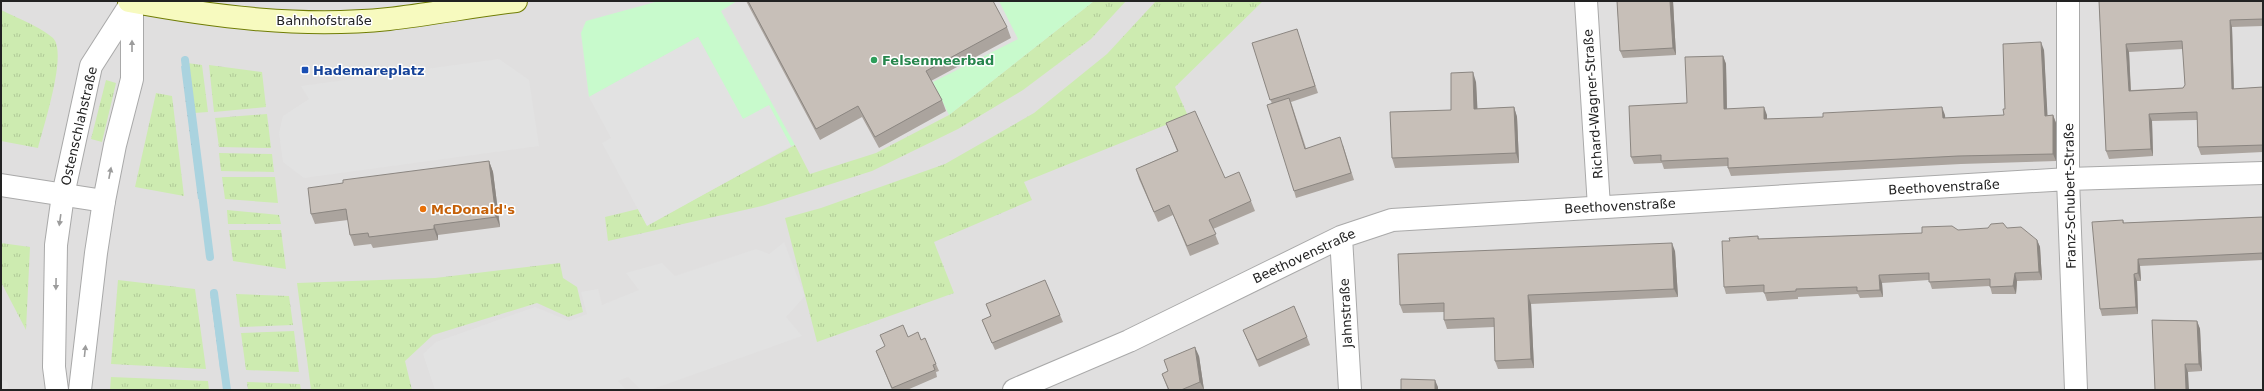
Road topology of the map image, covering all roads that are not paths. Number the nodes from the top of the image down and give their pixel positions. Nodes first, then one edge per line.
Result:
1 (131, 1) edge
2 (516, 1) edge
3 (1586, 1) edge
4 (2068, 1) edge
5 (2263, 173) edge
6 (2068, 179) junction
7 (1, 184) edge
8 (63, 194) junction
9 (104, 201) junction
10 (1599, 207) junction
11 (1341, 237) junction
12 (57, 390) edge
13 (80, 390) edge
14 (1014, 390) edge
15 (1350, 390) edge
16 (2076, 390) edge

1 - 2 main road, Bahnhofstraße
1 - 8 street, Ostenschlahstraße
9 -> 1 street
3 - 10 street, Richard-Wagner-Straße
4 - 6 street, Franz-Schubert-Straße
5 - 6 street, Beethovenstraße
6 - 10 street, Beethovenstraße
6 - 16 street, Franz-Schubert-Straße
7 - 8 street
8 - 9 street
8 -> 12 street, Ostenschlahstraße
13 -> 9 street
10 - 11 street, Beethovenstraße
11 - 14 street, Beethovenstraße
11 - 15 street, Jahnstraße

